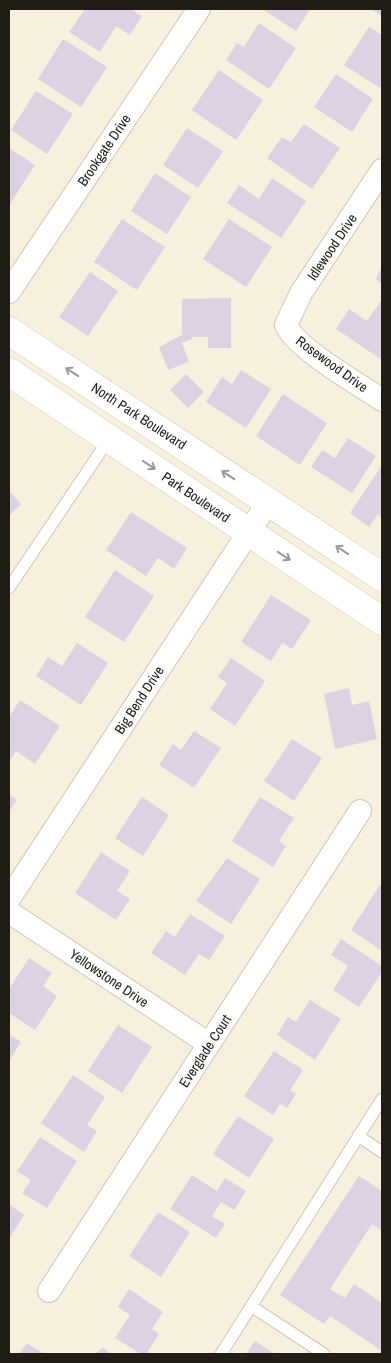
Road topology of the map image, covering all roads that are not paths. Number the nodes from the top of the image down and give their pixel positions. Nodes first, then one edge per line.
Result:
1 (199, 9) edge
2 (382, 170) edge
3 (9, 292) edge
4 (286, 325) joint
5 (9, 331) edge
6 (9, 372) edge
7 (382, 400) edge
8 (108, 438) junction
9 (268, 502) junction
10 (249, 532) junction
11 (382, 578) edge
12 (9, 588) edge
13 (382, 621) edge
14 (360, 811) dead end
15 (9, 899) edge
16 (9, 912) edge
17 (209, 1044) junction
18 (382, 1099) edge
19 (358, 1136) junction
20 (382, 1152) edge
21 (49, 1291) dead end
22 (251, 1306) junction
23 (221, 1354) edge
24 (324, 1354) edge

1 - 3 street, Brookgate Drive
2 - 4 street, Idlewood Drive
4 - 7 street, Rosewood Drive
9 -> 5 main road, North Park Boulevard
6 - 8 main road, Park Boulevard
8 -> 10 main road, Park Boulevard
8 - 12 lane
9 - 10 street, Big Bend Drive
11 -> 9 main road
10 -> 13 main road, Park Boulevard
10 - 15 street, Big Bend Drive
14 - 17 street, Everglade Court
16 - 17 street, Yellowstone Drive
17 - 21 street, Everglade Court
18 - 19 lane
19 - 20 lane
19 - 22 lane
22 - 23 lane
22 - 24 lane

